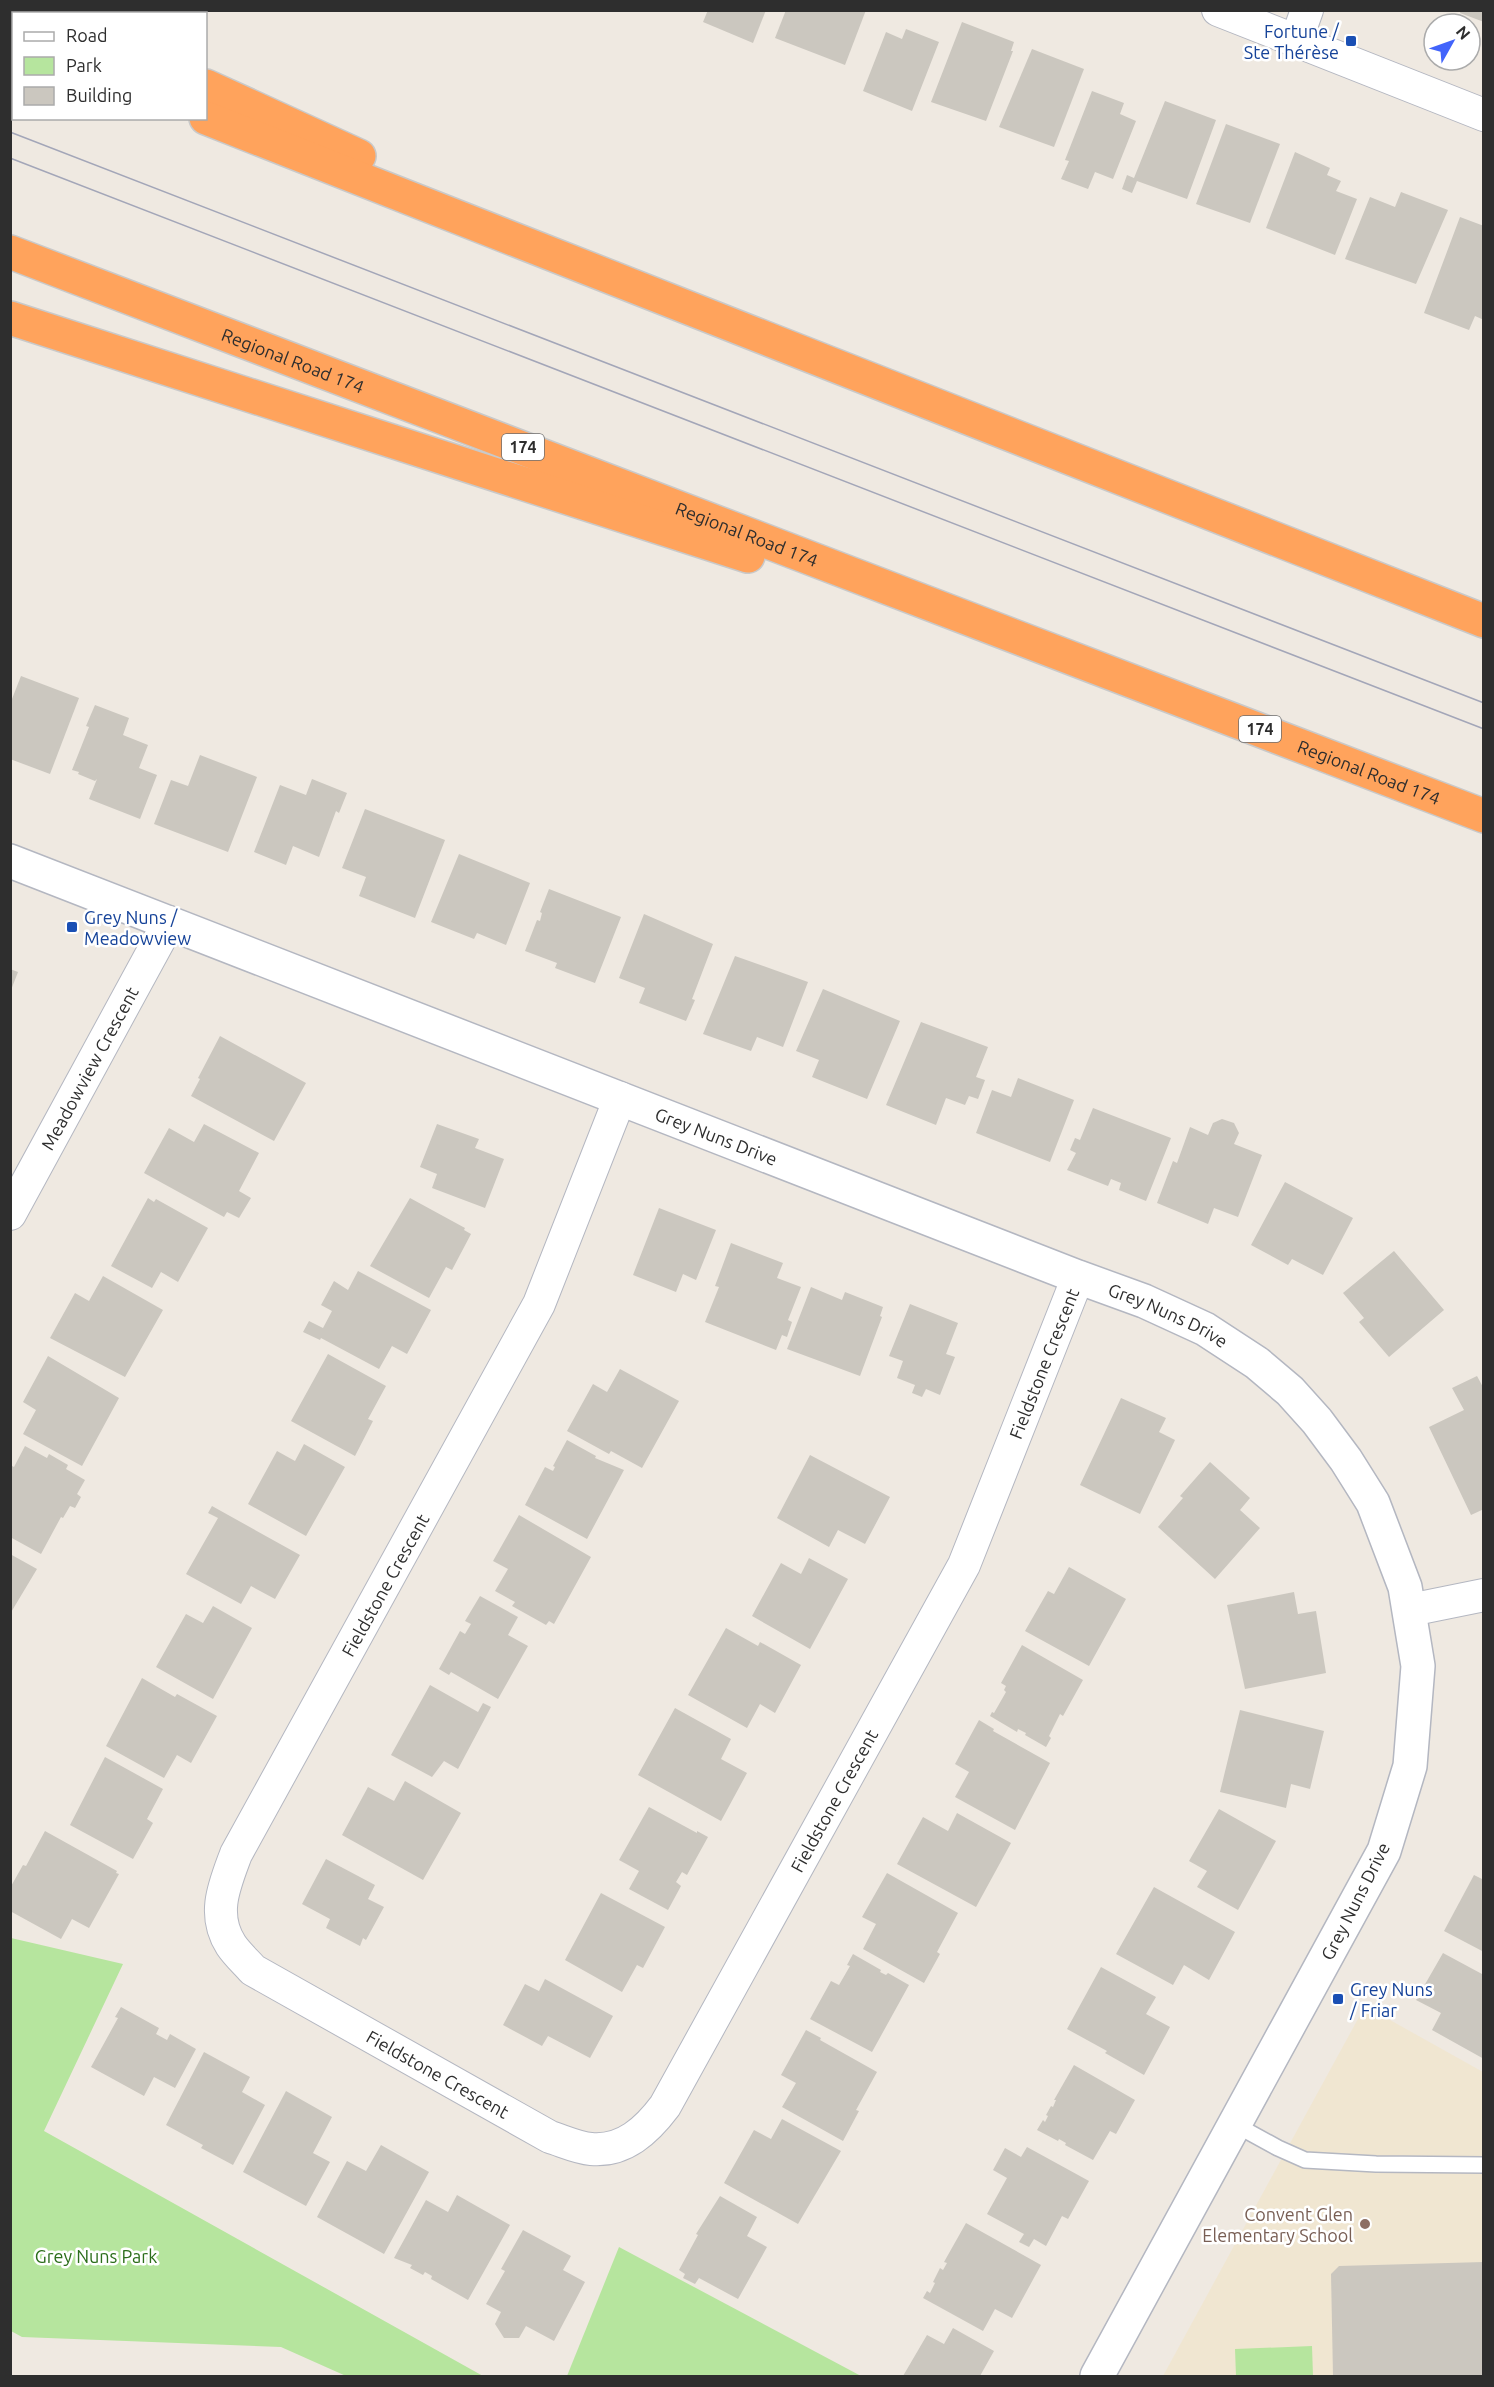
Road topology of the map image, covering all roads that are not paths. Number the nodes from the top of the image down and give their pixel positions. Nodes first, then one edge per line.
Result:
1 (1218, 10) edge
2 (1307, 10) edge
3 (1296, 41) junction
4 (207, 86) edge
5 (1484, 115) edge
6 (207, 118) edge
7 (10, 252) edge
8 (10, 318) edge
9 (1098, 470) junction
10 (1484, 621) edge
11 (1036, 643) junction
12 (1484, 816) edge
13 (10, 861) edge
14 (170, 922) junction
15 (621, 1098) junction
16 (10, 1214) edge
17 (1078, 1277) junction
18 (1484, 1594) edge
19 (1410, 1610) junction
20 (1236, 2125) junction
21 (1484, 2165) edge
22 (1097, 2376) edge

1 - 3 street
2 - 3 street
3 - 5 street
4 - 9 highway
6 - 9 highway
7 - 11 highway, Regional Road 174 / 174
8 - 11 highway
9 - 10 highway
11 - 12 highway, Regional Road 174 / 174
13 - 14 street, Grey Nuns Drive
14 - 15 street, Grey Nuns Drive
14 - 16 street, Meadowview Crescent
15 - 17 street, Grey Nuns Drive
15 - 17 street, Fieldstone Crescent
17 - 19 street, Grey Nuns Drive
18 - 19 street
19 - 20 street, Grey Nuns Drive
20 - 21 lane
20 - 22 street, Grey Nuns Drive

